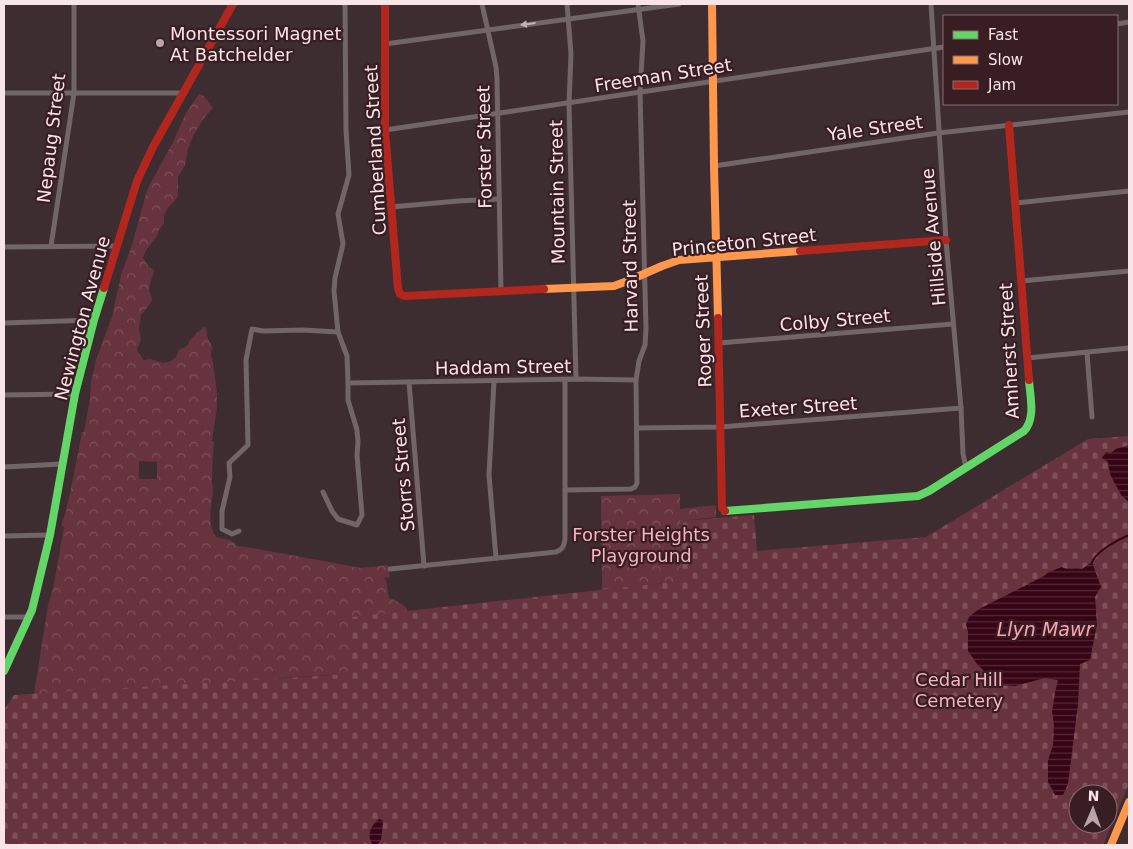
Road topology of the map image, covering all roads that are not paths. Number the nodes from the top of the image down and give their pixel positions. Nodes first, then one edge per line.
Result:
1 (74, 4) edge
2 (233, 4) edge
3 (345, 4) edge
4 (385, 4) edge
5 (482, 4) edge
6 (567, 4) edge
7 (679, 4) edge
8 (712, 4) edge
9 (931, 4) edge
10 (638, 7) edge
11 (569, 19) junction
12 (487, 30) junction
13 (385, 44) junction
14 (943, 46) edge
15 (933, 48) junction
16 (714, 81) junction
17 (640, 92) junction
18 (4, 93) edge
19 (74, 93) junction
20 (183, 93) junction
21 (569, 104) junction
22 (1129, 112) edge
23 (497, 114) junction
24 (1009, 126) junction
25 (385, 130) junction
26 (938, 133) junction
27 (714, 166) junction
28 (1129, 191) edge
29 (499, 199) junction
30 (1015, 203) junction
31 (391, 206) junction
32 (946, 240) junction
33 (51, 246) junction
34 (117, 246) junction
35 (4, 247) edge
36 (716, 258) junction
37 (1129, 270) edge
38 (645, 273) junction
39 (1021, 280) junction
40 (573, 288) junction
41 (501, 292) junction
42 (400, 294) joint
43 (94, 320) junction
44 (4, 323) edge
45 (953, 324) junction
46 (338, 332) junction
47 (719, 343) junction
48 (1129, 348) edge
49 (1087, 352) junction
50 (1027, 358) junction
51 (576, 379) junction
52 (565, 380) junction
53 (636, 380) junction
54 (494, 381) junction
55 (408, 382) junction
56 (348, 383) junction
57 (75, 394) junction
58 (4, 395) edge
59 (961, 408) junction
60 (1092, 417) dead end
61 (720, 427) junction
62 (637, 428) junction
63 (62, 464) junction
64 (4, 467) edge
65 (966, 467) junction
66 (565, 490) junction
67 (323, 492) dead end
68 (722, 508) joint
69 (239, 531) dead end
70 (50, 535) junction
71 (4, 536) edge
72 (496, 558) junction
73 (424, 566) junction
74 (390, 569) dead end
75 (4, 617) edge
76 (29, 617) junction
77 (4, 671) edge
78 (1129, 802) edge
79 (1112, 845) edge

1 - 19 street, Nepaug Street
2 - 20 street, Newington Avenue
3 - 46 street
4 - 13 street, Cumberland Street
5 - 12 street, Forster Street
6 - 11 street, Mountain Street
7 - 10 street
8 - 16 street, Roger Street
9 - 15 street, Hillside Avenue
10 - 11 street
10 - 17 street, Harvard Street
11 -> 12 street
11 - 21 street, Mountain Street
12 - 13 street
12 - 23 street, Forster Street
13 - 25 street, Cumberland Street
14 - 15 street, Freeman Street
15 - 16 street, Freeman Street
15 - 26 street, Hillside Avenue
16 - 17 street, Freeman Street
16 - 27 street, Roger Street
17 - 21 street, Freeman Street
17 - 38 street, Harvard Street
18 - 19 street
19 - 20 street
19 - 33 street, Nepaug Street
20 - 34 street, Newington Avenue
21 - 23 street, Freeman Street
21 - 40 street, Mountain Street
22 - 24 street, Yale Street
23 - 25 street, Freeman Street
23 - 29 street, Forster Street
24 - 26 street, Yale Street
24 - 30 street, Amherst Street
25 - 31 street, Cumberland Street
26 - 27 street, Yale Street
26 - 32 street, Hillside Avenue
27 - 36 street, Roger Street
28 - 30 street
29 - 31 street
29 - 41 street, Forster Street
30 - 39 street, Amherst Street
31 - 42 street, Cumberland Street
32 - 36 street, Princeton Street
32 - 45 street, Hillside Avenue
33 - 34 street
33 - 35 street
34 - 43 street, Newington Avenue
36 - 38 street, Princeton Street
36 - 47 street, Roger Street
37 - 39 street
38 - 40 street, Princeton Street
38 - 53 street, Harvard Street
39 - 50 street, Amherst Street
40 - 41 street, Princeton Street
40 - 51 street, Mountain Street
41 - 42 street, Princeton Street
43 - 44 street
43 - 57 street, Newington Avenue
45 - 47 street, Colby Street
45 - 59 street, Hillside Avenue
46 - 56 street
46 - 69 street
47 - 61 street, Roger Street
48 - 49 street
49 - 50 street
49 - 60 street
50 - 65 street, Amherst Street
51 - 52 street, Haddam Street
51 - 53 street, Haddam Street
52 - 54 street, Haddam Street
52 - 66 street
53 - 62 street, Harvard Street
54 - 55 street, Haddam Street
54 - 72 street
55 - 56 street, Haddam Street
55 - 73 street, Storrs Street
56 - 67 street
57 - 58 street
57 - 63 street, Newington Avenue
59 - 61 street, Exeter Street
59 - 65 street, Hillside Avenue
61 - 62 street, Exeter Street
61 - 68 street, Roger Street
62 - 66 street, Harvard Street
63 - 64 street
63 - 70 street, Newington Avenue
65 - 68 street, Amherst Street
66 - 72 street
70 - 71 street
70 - 76 street, Newington Avenue
72 - 73 street
73 - 74 street
75 - 76 street
76 - 77 street, Newington Avenue
78 - 79 street

